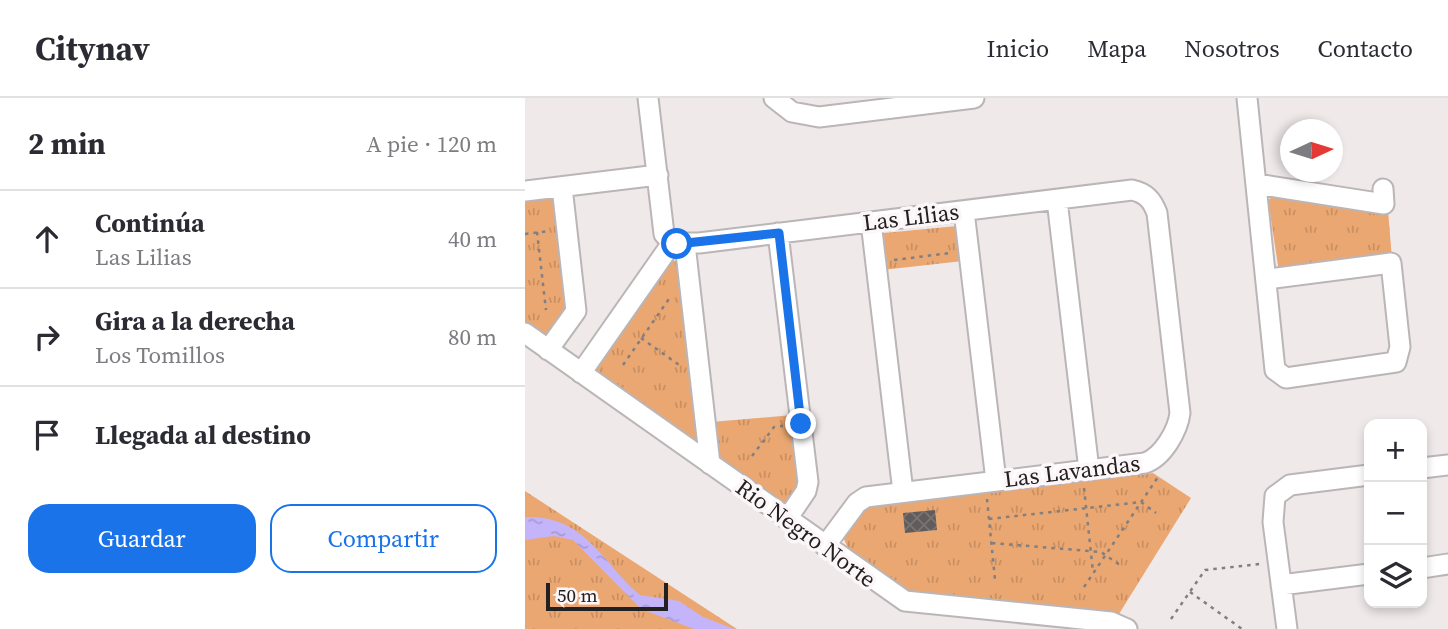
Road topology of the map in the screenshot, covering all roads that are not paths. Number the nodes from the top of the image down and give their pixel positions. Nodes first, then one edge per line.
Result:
1 (648, 98) edge
2 (773, 98) edge
3 (974, 98) edge
4 (1247, 98) edge
5 (877, 104) edge
6 (657, 175) junction
7 (1257, 184) junction
8 (562, 187) junction
9 (1383, 189) dead end
10 (525, 191) edge
11 (1148, 197) joint
12 (1056, 200) junction
13 (964, 211) junction
14 (871, 222) junction
15 (779, 233) junction
16 (679, 244) junction
17 (1268, 279) junction
18 (525, 333) edge
19 (548, 349) junction
20 (581, 373) junction
21 (710, 464) junction
22 (1448, 465) edge
23 (1427, 467) edge
24 (1085, 470) junction
25 (1364, 476) edge
26 (991, 482) junction
27 (903, 492) junction
28 (787, 519) junction
29 (825, 546) junction
30 (1448, 564) edge
31 (1427, 567) edge
32 (1364, 575) edge
33 (1281, 585) junction
34 (1127, 629) edge
35 (1287, 629) edge

1 - 6 street
2 - 5 street
3 - 5 street
4 - 7 street
6 - 8 street
6 - 16 street
7 - 9 street
7 - 17 street
8 - 10 street
8 - 19 street
11 - 12 street, Las Lilias
11 - 24 street, Las Lavandas
12 - 13 street, Las Lilias
12 - 24 street
13 - 14 street, Las Lilias
13 - 26 street
14 - 15 street, Las Lilias
14 - 27 street
15 - 16 street, Las Lilias
15 - 28 street
16 - 20 street
16 - 21 street
17 - 17 street
18 - 19 street, Rio Negro Norte
19 - 20 street, Rio Negro Norte
20 - 21 street, Rio Negro Norte
21 - 28 street, Rio Negro Norte
22 - 23 street
24 - 26 street, Las Lavandas
25 - 33 street
26 - 27 street, Las Lavandas
27 - 29 street, Las Lavandas
28 - 29 street, Rio Negro Norte
29 - 34 street, Rio Negro Norte
30 - 31 street
32 - 33 street
33 - 35 street

